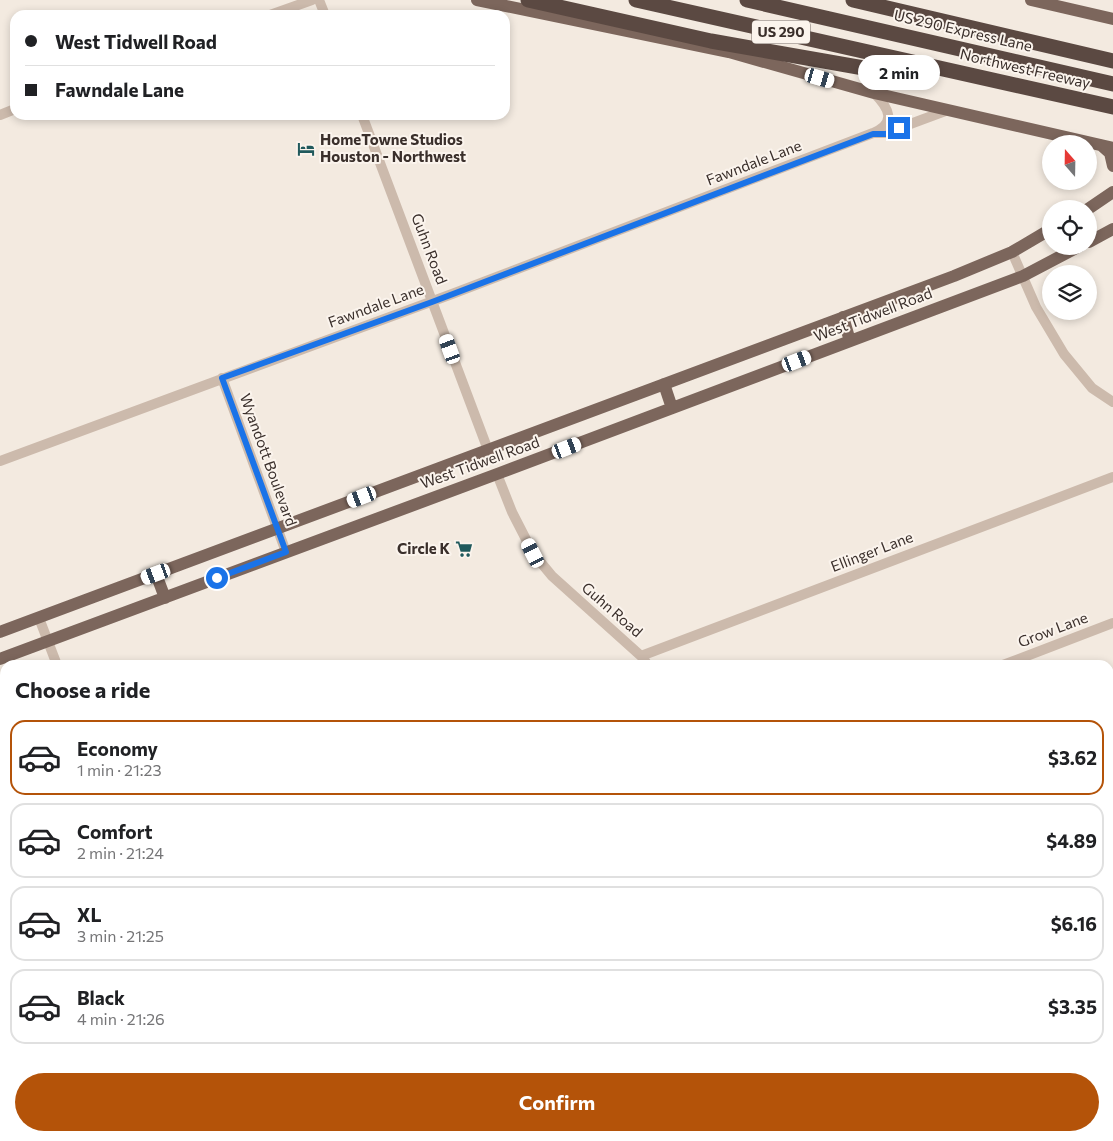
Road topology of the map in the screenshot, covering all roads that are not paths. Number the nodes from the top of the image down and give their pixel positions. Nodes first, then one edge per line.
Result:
1 (312, 0) edge
2 (477, 0) edge
3 (528, 0) edge
4 (636, 0) edge
5 (747, 0) edge
6 (853, 0) edge
7 (894, 0) edge
8 (1031, 0) edge
9 (284, 10) edge
10 (914, 14) junction
11 (1113, 20) edge
12 (1113, 61) edge
13 (925, 65) junction
14 (1113, 84) edge
15 (874, 93) junction
16 (1108, 106) edge
17 (948, 110) junction
18 (364, 120) edge
19 (873, 134) junction
20 (1109, 145) edge
21 (1113, 166) edge
22 (1113, 180) edge
23 (1112, 193) edge
24 (1097, 203) edge
25 (1113, 229) edge
26 (1042, 234) edge
27 (1097, 238) edge
28 (1012, 252) junction
29 (1063, 255) edge
30 (1023, 276) junction
31 (432, 302) junction
32 (843, 318) junction
33 (850, 341) junction
34 (222, 378) junction
35 (664, 384) junction
36 (1113, 402) edge
37 (672, 408) junction
38 (488, 450) junction
39 (0, 461) edge
40 (497, 474) junction
41 (1113, 477) edge
42 (277, 529) junction
43 (286, 552) junction
44 (156, 574) junction
45 (165, 598) junction
46 (39, 618) junction
47 (1113, 623) edge
48 (0, 632) edge
49 (48, 641) junction
50 (641, 656) junction
51 (0, 659) edge
52 (55, 660) edge
53 (644, 660) edge
54 (1016, 660) edge

1 - 9 street
2 - 15 main road
3 - 13 highway
4 - 13 highway, Northwest Freeway / US 290
5 - 14 highway, US 290 Express Lane
6 - 10 highway, Northwest Freeway
7 - 10 highway
8 - 11 main road
10 - 12 highway, Northwest Freeway
13 - 16 highway, Northwest Freeway / US 290
15 - 17 main road
15 - 19 street
17 - 19 street, Fawndale Lane
17 - 20 main road
18 - 31 street, Guhn Road
19 - 31 street, Fawndale Lane
20 - 21 main road
22 - 23 main road
23 - 24 main road
25 - 27 main road
26 - 28 main road, West Tidwell Road
28 - 30 street
28 - 32 main road, West Tidwell Road
29 - 30 main road, West Tidwell Road
30 - 33 main road, West Tidwell Road
30 - 36 street
31 - 34 street, Fawndale Lane
31 - 38 street, Guhn Road
32 - 33 main road
32 - 35 main road, West Tidwell Road
33 - 37 main road, West Tidwell Road
34 - 39 street, Fawndale Lane
34 - 42 street, Wyandott Boulevard
35 - 37 main road
35 - 38 main road, West Tidwell Road
37 - 40 main road, West Tidwell Road
38 - 42 main road, West Tidwell Road
40 - 43 main road, West Tidwell Road
40 - 50 street, Guhn Road
41 - 50 street, Ellinger Lane
42 - 43 street, Wyandott Boulevard
42 - 44 main road, West Tidwell Road
43 - 45 main road, West Tidwell Road
44 - 45 main road
44 - 46 main road, West Tidwell Road
45 - 49 main road, West Tidwell Road
46 - 48 main road, West Tidwell Road
46 - 49 street
47 - 54 street, Grow Lane
49 - 51 main road, West Tidwell Road
49 - 52 street
50 - 53 street, Guhn Road

